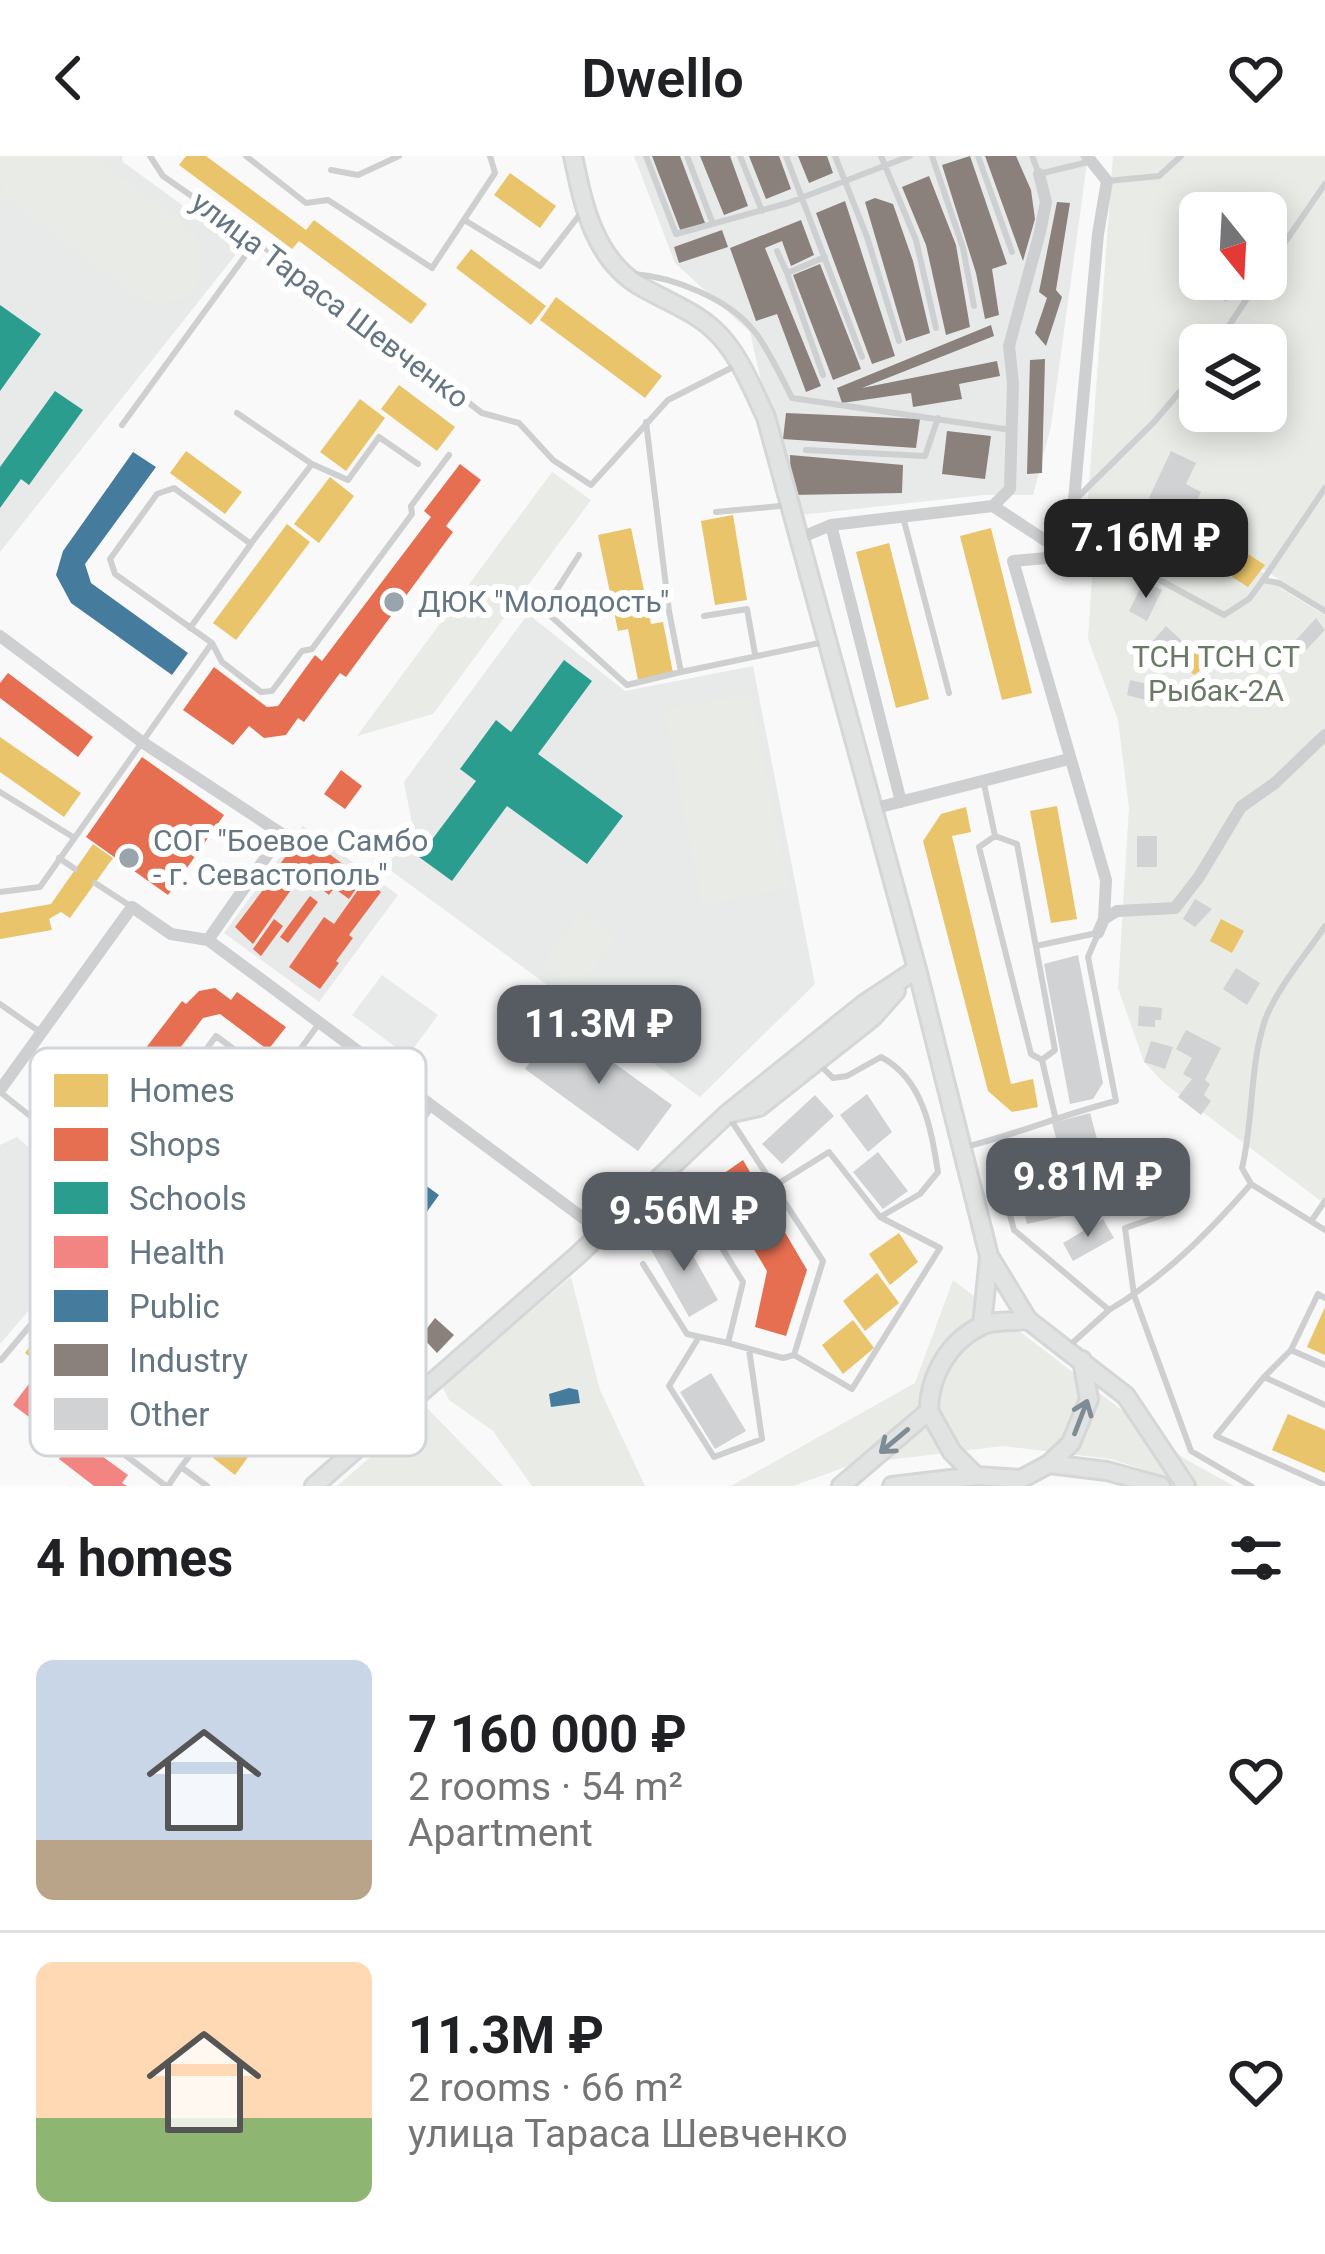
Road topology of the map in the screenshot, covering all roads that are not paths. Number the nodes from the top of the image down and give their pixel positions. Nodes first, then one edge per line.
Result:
1 (150, 156) edge
2 (246, 156) edge
3 (399, 156) edge
4 (490, 156) edge
5 (573, 156) edge
6 (646, 156) edge
7 (687, 156) edge
8 (740, 156) edge
9 (786, 156) edge
10 (835, 156) edge
11 (881, 156) edge
12 (910, 156) edge
13 (932, 156) edge
14 (978, 156) edge
15 (1032, 156) edge
16 (1180, 156) edge
17 (1089, 159) edge
18 (885, 166) junction
19 (331, 170) dead end
20 (1040, 174) junction
21 (1107, 181) junction
22 (844, 182) junction
23 (1325, 184) edge
24 (803, 198) junction
25 (584, 208) junction
26 (762, 211) junction
27 (466, 221) junction
28 (713, 224) junction
29 (1287, 239) edge
30 (256, 241) junction
31 (777, 251) dead end
32 (1012, 252) dead end
33 (825, 257) junction
34 (626, 273) junction
35 (787, 273) junction
36 (974, 306) dead end
37 (936, 328) dead end
38 (898, 341) dead end
39 (862, 357) dead end
40 (740, 363) junction
41 (823, 375) dead end
42 (1179, 393) edge
43 (236, 413) dead end
44 (938, 418) junction
45 (646, 422) junction
46 (122, 425) dead end
47 (1011, 430) junction
48 (806, 450) dead end
49 (449, 455) dead end
50 (312, 464) junction
51 (418, 464) dead end
52 (1325, 488) edge
53 (1072, 504) junction
54 (793, 505) junction
55 (993, 506) junction
56 (716, 512) dead end
57 (903, 518) junction
58 (830, 525) junction
59 (800, 538) junction
60 (249, 546) junction
61 (579, 555) dead end
62 (1069, 556) junction
63 (1263, 580) junction
64 (1325, 611) edge
65 (704, 616) dead end
66 (190, 628) junction
67 (0, 636) edge
68 (829, 641) junction
69 (212, 643) junction
70 (754, 654) junction
71 (681, 672) junction
72 (950, 693) dead end
73 (1325, 736) edge
74 (142, 742) junction
75 (1069, 759) junction
76 (983, 778) junction
77 (0, 791) edge
78 (901, 802) junction
79 (872, 809) junction
80 (995, 836) junction
81 (73, 837) junction
82 (59, 858) junction
83 (75, 869) dead end
84 (95, 883) dead end
85 (0, 892) edge
86 (131, 908) junction
87 (1101, 926) junction
88 (1325, 926) edge
89 (208, 940) junction
90 (1036, 946) junction
91 (917, 968) junction
92 (0, 1004) edge
93 (318, 1025) junction
94 (40, 1032) junction
95 (207, 1048) edge
96 (232, 1048) edge
97 (301, 1048) edge
98 (350, 1048) edge
99 (1042, 1060) junction
100 (817, 1063) junction
101 (0, 1091) edge
102 (426, 1103) edge
103 (431, 1107) junction
104 (426, 1114) edge
105 (727, 1114) junction
106 (30, 1115) edge
107 (1055, 1116) junction
108 (964, 1147) junction
109 (1029, 1158) dead end
110 (1114, 1159) dead end
111 (671, 1167) junction
112 (1250, 1184) junction
113 (776, 1185) junction
114 (1325, 1201) edge
115 (880, 1217) junction
116 (1312, 1220) junction
117 (1325, 1230) edge
118 (602, 1232) junction
119 (989, 1256) junction
120 (643, 1264) dead end
121 (1134, 1295) junction
122 (1325, 1298) edge
123 (1109, 1310) junction
124 (1028, 1321) junction
125 (982, 1325) junction
126 (30, 1326) edge
127 (699, 1337) junction
128 (728, 1343) junction
129 (1066, 1348) junction
130 (749, 1349) junction
131 (1291, 1350) junction
132 (794, 1355) junction
133 (1, 1360) edge
134 (1082, 1360) junction
135 (1325, 1365) edge
136 (1264, 1377) junction
137 (426, 1387) edge
138 (1325, 1405) edge
139 (929, 1411) junction
140 (127, 1456) edge
141 (189, 1456) edge
142 (348, 1456) edge
143 (1048, 1464) junction
144 (181, 1467) junction
145 (976, 1476) junction
146 (1325, 1485) edge
147 (167, 1486) edge
148 (207, 1486) edge
149 (314, 1486) edge
150 (841, 1486) edge
151 (892, 1486) edge
152 (1161, 1486) edge
153 (1186, 1486) edge
154 (1251, 1486) edge

1 - 30 lane, улица Тараса Шевченко
2 - 27 lane
3 - 19 lane
4 - 27 lane
5 - 25 street
6 - 28 lane
7 - 28 lane
8 - 26 lane
9 - 24 lane
10 - 22 lane
11 - 18 lane
12 - 18 lane
13 - 36 lane
14 - 32 lane
15 - 20 lane
16 - 21 lane
17 - 20 lane
17 - 21 street
18 - 22 lane
18 - 37 lane
20 - 47 street
21 - 53 street
22 - 24 lane
22 - 38 lane
23 - 29 lane
24 - 26 lane
24 - 33 lane
25 - 27 lane
25 - 34 street
26 - 28 lane
30 - 45 lane, улица Тараса Шевченко
30 - 46 lane
31 - 35 lane
33 - 35 lane
33 - 39 lane
34 - 40 street
34 - 44 lane
35 - 41 lane
40 - 45 lane, улица Тараса Шевченко
40 - 54 street
42 - 53 lane
43 - 50 lane
44 - 47 lane
44 - 48 lane
45 - 71 lane
47 - 55 street
49 - 69 lane
50 - 51 lane
50 - 60 lane
52 - 63 lane
53 - 62 street
54 - 56 lane
54 - 59 street
55 - 57 street
55 - 62 street
57 - 58 street
57 - 72 lane
58 - 59 street
58 - 78 street
59 - 68 street
60 - 66 lane
60 - 66 lane
61 - 71 lane
62 - 63 lane
62 - 75 street
63 - 64 lane
65 - 70 lane
66 - 69 lane
67 - 74 street
68 - 70 lane
68 - 79 street
69 - 74 lane
70 - 71 lane
73 - 87 street
74 - 81 lane
74 - 89 street
75 - 76 street
75 - 87 street
76 - 78 street
76 - 80 lane
77 - 81 lane
78 - 79 street
79 - 91 street
80 - 90 lane
80 - 99 lane
81 - 82 lane
82 - 83 lane
82 - 85 lane
84 - 86 lane
86 - 89 street
86 - 94 street
87 - 90 lane
87 - 107 lane
88 - 112 lane
89 - 93 street
90 - 99 lane
91 - 100 street
91 - 105 street
91 - 108 street
92 - 94 lane
93 - 97 lane
93 - 98 street
94 - 101 street
95 - 96 lane
99 - 107 lane
100 - 105 street
100 - 115 lane
101 - 106 lane
102 - 103 street
103 - 104 lane
103 - 118 street
105 - 111 street
105 - 113 lane
107 - 108 lane
108 - 119 street
109 - 123 lane
110 - 121 lane
111 - 118 street
111 - 128 lane
112 - 116 lane
112 - 121 lane
113 - 115 lane
113 - 132 lane
114 - 116 lane
115 - 132 lane
116 - 117 lane
118 - 137 street
119 - 124 street
119 - 125 street
120 - 127 lane
121 - 123 lane
121 - 154 lane
122 - 131 lane
123 - 129 lane
124 - 125 street
124 - 129 street
125 - 139 street
126 - 133 lane
127 - 128 lane
127 - 130 lane
128 - 130 lane
129 - 134 street
130 - 132 lane
131 - 135 lane
131 - 136 lane
143 -> 134 street
134 - 153 street
136 - 138 lane
136 - 146 lane
139 - 145 street
139 -> 150 street
140 - 147 lane
141 - 144 lane
142 - 149 street
143 - 145 street
143 - 152 street
144 - 147 lane
144 - 148 lane
145 - 151 street

